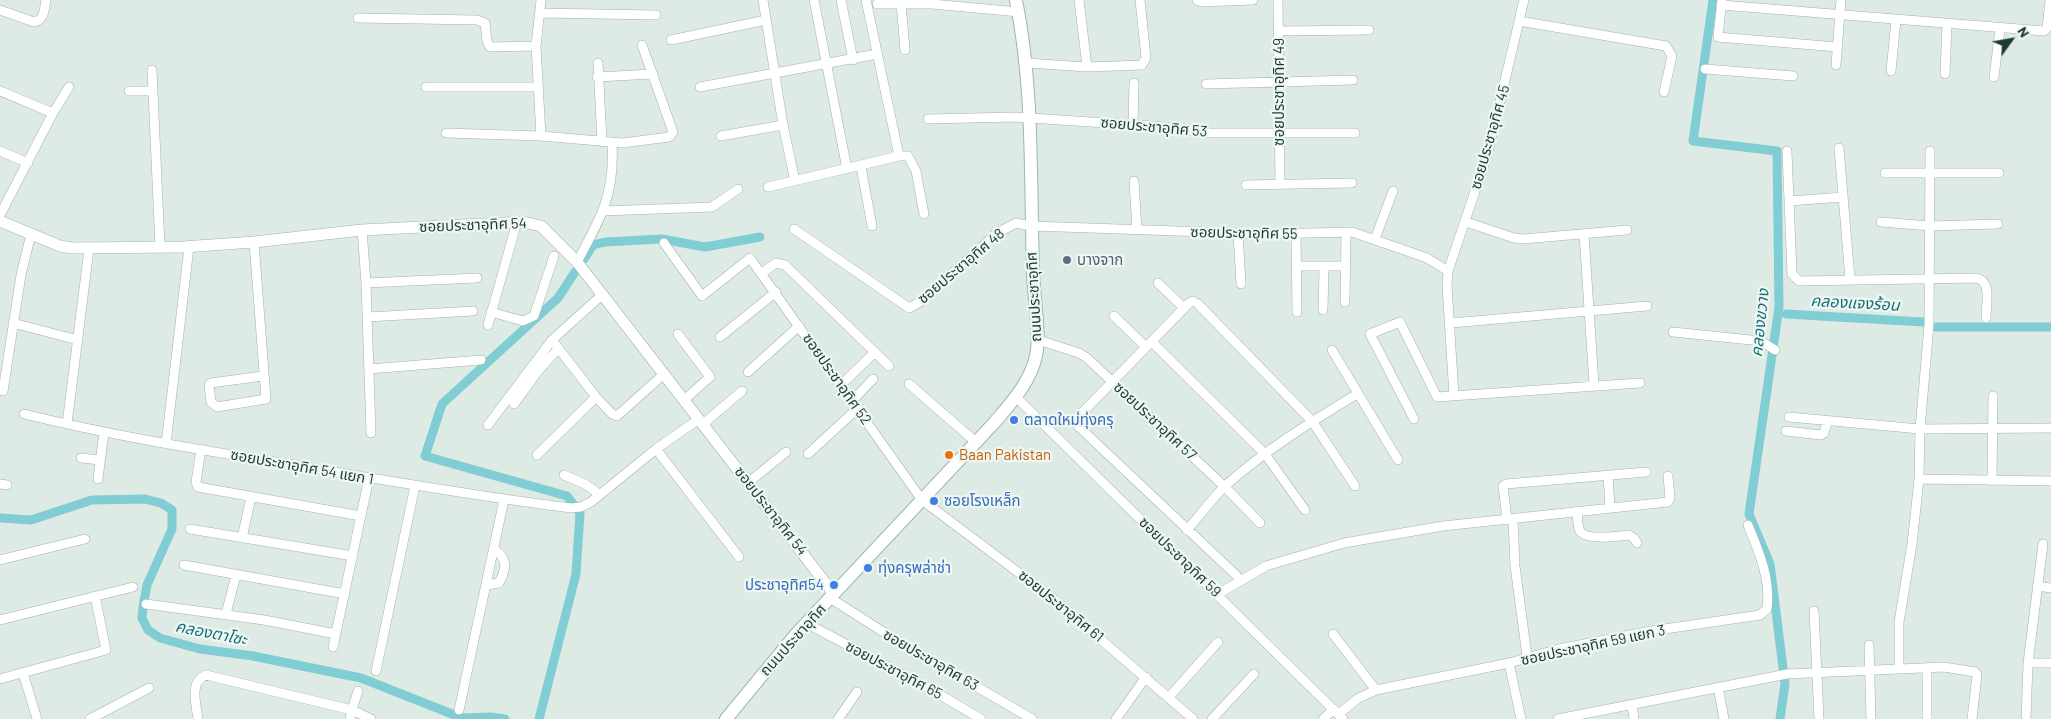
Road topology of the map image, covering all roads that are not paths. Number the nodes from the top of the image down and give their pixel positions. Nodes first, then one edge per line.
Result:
1 (46, 0) edge
2 (541, 0) edge
3 (762, 0) edge
4 (814, 0) edge
5 (841, 0) edge
6 (866, 0) edge
7 (1079, 0) edge
8 (1140, 0) edge
9 (1197, 0) edge
10 (1248, 0) edge
11 (1253, 0) edge
12 (1278, 0) edge
13 (1524, 0) edge
14 (1841, 0) edge
15 (2050, 0) edge
16 (901, 2) junction
17 (1721, 3) edge
18 (877, 4) dead end
19 (1018, 6) edge
20 (0, 10) edge
21 (541, 13) junction
22 (656, 15) dead end
23 (1840, 15) junction
24 (358, 18) dead end
25 (766, 20) junction
26 (1896, 20) junction
27 (1519, 21) junction
28 (1947, 25) junction
29 (2000, 29) junction
30 (1369, 30) dead end
31 (1279, 31) junction
32 (671, 40) dead end
33 (642, 45) dead end
34 (536, 46) junction
35 (1837, 47) junction
36 (905, 50) dead end
37 (877, 54) junction
38 (853, 60) junction
39 (598, 63) dead end
40 (1027, 63) junction
41 (826, 64) junction
42 (1836, 65) dead end
43 (1088, 67) junction
44 (1705, 69) dead end
45 (152, 70) dead end
46 (1891, 71) dead end
47 (653, 74) junction
48 (774, 74) junction
49 (1945, 74) dead end
50 (1794, 76) dead end
51 (598, 77) junction
52 (1994, 77) dead end
53 (1354, 80) dead end
54 (1134, 83) dead end
55 (1280, 83) junction
56 (1206, 84) dead end
57 (426, 86) dead end
58 (69, 87) dead end
59 (537, 87) junction
60 (700, 87) dead end
61 (0, 90) edge
62 (129, 91) dead end
63 (152, 91) junction
64 (1664, 92) dead end
65 (53, 113) junction
66 (1030, 118) junction
67 (928, 119) dead end
68 (1134, 124) junction
69 (783, 125) junction
70 (446, 133) dead end
71 (1356, 133) dead end
72 (1279, 134) junction
73 (541, 136) junction
74 (721, 136) dead end
75 (602, 142) junction
76 (612, 143) junction
77 (1839, 148) dead end
78 (1787, 151) dead end
79 (1930, 151) dead end
80 (0, 152) edge
81 (899, 156) junction
82 (28, 162) junction
83 (861, 166) junction
84 (847, 169) junction
85 (1885, 173) dead end
86 (1999, 173) dead end
87 (1930, 174) junction
88 (795, 181) junction
89 (1134, 181) dead end
90 (1352, 183) dead end
91 (1280, 185) junction
92 (1246, 186) dead end
93 (768, 187) dead end
94 (738, 189) dead end
95 (1393, 191) dead end
96 (1843, 197) junction
97 (1789, 201) junction
98 (603, 211) junction
99 (924, 214) dead end
100 (0, 215) edge
101 (0, 221) edge
102 (517, 222) junction
103 (1466, 222) junction
104 (1881, 222) dead end
105 (1998, 224) dead end
106 (872, 226) dead end
107 (1031, 226) junction
108 (1930, 226) junction
109 (794, 229) dead end
110 (362, 230) junction
111 (1137, 230) junction
112 (1627, 230) dead end
113 (1346, 232) junction
114 (31, 234) junction
115 (1238, 234) junction
116 (1296, 234) junction
117 (1584, 234) junction
118 (1375, 239) junction
119 (254, 242) junction
120 (664, 243) dead end
121 (189, 247) junction
122 (89, 248) junction
123 (160, 248) junction
124 (554, 256) dead end
125 (577, 262) junction
126 (1297, 266) junction
127 (1346, 266) junction
128 (1324, 267) junction
129 (1448, 271) junction
130 (762, 273) junction
131 (1929, 277) junction
132 (477, 278) dead end
133 (1850, 278) junction
134 (366, 283) junction
135 (1158, 283) dead end
136 (1241, 284) dead end
137 (776, 292) junction
138 (603, 294) junction
139 (1345, 302) dead end
140 (1647, 306) dead end
141 (1184, 308) junction
142 (1322, 310) dead end
143 (1589, 310) junction
144 (473, 311) dead end
145 (491, 312) junction
146 (1297, 312) dead end
147 (1114, 316) dead end
148 (368, 317) junction
149 (1986, 318) dead end
150 (1450, 323) junction
151 (13, 324) junction
152 (488, 325) dead end
153 (800, 326) junction
154 (1673, 332) dead end
155 (678, 334) dead end
156 (720, 337) dead end
157 (78, 340) junction
158 (552, 340) junction
159 (1038, 340) junction
160 (1149, 344) junction
161 (558, 349) junction
162 (1773, 349) dead end
163 (1332, 350) dead end
164 (875, 352) junction
165 (480, 360) dead end
166 (889, 366) dead end
167 (369, 369) junction
168 (748, 372) dead end
169 (664, 374) junction
170 (262, 376) junction
171 (874, 379) dead end
172 (1113, 381) junction
173 (1640, 383) dead end
174 (841, 384) junction
175 (909, 384) dead end
176 (1594, 385) junction
177 (3, 391) dead end
178 (742, 391) dead end
179 (1357, 394) junction
180 (596, 396) junction
181 (1454, 396) junction
182 (1993, 396) dead end
183 (1016, 397) junction
184 (684, 400) junction
185 (514, 404) dead end
186 (855, 404) junction
187 (24, 414) dead end
188 (1789, 417) dead end
189 (1414, 419) dead end
190 (701, 421) junction
191 (1312, 421) junction
192 (1827, 422) junction
193 (67, 424) junction
194 (488, 425) dead end
195 (1992, 427) junction
196 (2051, 428) edge
197 (1920, 429) junction
198 (1786, 431) dead end
199 (104, 432) junction
200 (371, 433) dead end
201 (977, 442) junction
202 (166, 444) junction
203 (656, 449) junction
204 (201, 450) junction
205 (786, 452) dead end
206 (808, 454) dead end
207 (1266, 454) junction
208 (537, 455) dead end
209 (82, 458) dead end
210 (100, 460) junction
211 (1398, 460) dead end
212 (1646, 472) dead end
213 (1608, 475) junction
214 (564, 476) dead end
215 (1668, 476) dead end
216 (369, 478) junction
217 (98, 479) dead end
218 (1919, 479) junction
219 (1992, 481) junction
220 (2051, 481) edge
221 (749, 482) junction
222 (415, 486) junction
223 (1355, 486) dead end
224 (1225, 487) junction
225 (599, 494) junction
226 (251, 497) junction
227 (504, 500) junction
228 (922, 500) junction
229 (1610, 508) junction
230 (1305, 510) dead end
231 (1577, 511) junction
232 (361, 516) junction
233 (1510, 519) junction
234 (1260, 523) dead end
235 (1748, 525) dead end
236 (190, 529) dead end
237 (1187, 530) junction
238 (242, 538) junction
239 (85, 539) dead end
240 (1636, 543) dead end
241 (2043, 544) dead end
242 (353, 556) junction
243 (739, 557) dead end
244 (0, 560) edge
245 (184, 566) dead end
246 (236, 575) junction
247 (1237, 576) dead end
248 (2037, 586) junction
249 (133, 587) dead end
250 (2051, 588) edge
251 (345, 594) junction
252 (1218, 594) junction
253 (95, 596) junction
254 (832, 596) junction
255 (146, 604) dead end
256 (1814, 611) dead end
257 (226, 614) junction
258 (0, 620) edge
259 (806, 623) junction
260 (336, 634) junction
261 (1333, 634) dead end
262 (1218, 642) dead end
263 (1870, 645) dead end
264 (332, 647) dead end
265 (1527, 656) junction
266 (1509, 663) junction
267 (2028, 663) junction
268 (2051, 663) edge
269 (1927, 668) junction
270 (1899, 669) junction
271 (376, 671) dead end
272 (1869, 672) junction
273 (23, 673) junction
274 (1817, 673) junction
275 (1254, 674) dead end
276 (1146, 676) junction
277 (0, 679) edge
278 (1718, 687) junction
279 (149, 688) dead end
280 (358, 690) dead end
281 (1376, 690) junction
282 (858, 692) dead end
283 (1169, 697) junction
284 (1632, 705) junction
285 (459, 710) dead end
286 (1339, 714) edge
287 (351, 715) edge
288 (37, 719) edge
289 (90, 719) edge
290 (198, 719) edge
291 (372, 719) edge
292 (726, 719) edge
293 (838, 719) edge
294 (981, 719) edge
295 (1032, 719) edge
296 (1116, 719) edge
297 (1194, 719) edge
298 (1212, 719) edge
299 (1323, 719) edge
300 (1521, 719) edge
301 (1558, 719) edge
302 (1634, 719) edge
303 (1724, 719) edge
304 (1819, 719) edge
305 (1871, 719) edge
306 (1927, 719) edge
307 (1972, 719) edge
308 (2026, 719) edge

1 - 20 street
2 - 21 street
3 - 25 street
4 - 41 street
5 - 38 street
6 - 37 street
7 - 43 street
8 - 43 street
9 - 10 street
10 - 11 street
12 - 31 street, ซอยประชาอุทิศ 49
13 - 27 street, ซอยประชาอุทิศ 45
14 - 23 street
15 - 29 street
16 - 18 street
16 - 19 street
16 - 36 street
17 - 23 street
17 - 35 street
19 - 40 main road, ถนนประชาอุทิศ
21 - 22 street
21 - 34 street
23 - 26 street
23 - 35 street
24 - 34 street
25 - 32 street
25 - 48 street
26 - 28 street
26 - 46 street
27 - 64 street
27 - 103 street, ซอยประชาอุทิศ 45
28 - 29 street
28 - 49 street
29 - 52 street
30 - 31 street
31 - 55 street, ซอยประชาอุทิศ 49
33 - 47 street
34 - 59 street
35 - 42 street
37 - 38 street
37 - 81 street
38 - 41 street
39 - 51 street
40 - 43 street
40 - 66 main road, ถนนประชาอุทิศ
41 - 48 street
41 - 84 street
44 - 50 street
45 - 63 street
47 - 51 street
47 - 76 street
48 - 60 street
48 - 69 street
51 - 75 street
53 - 55 street
54 - 68 street
55 - 56 street
55 - 72 street, ซอยประชาอุทิศ 49
57 - 59 street
58 - 65 street
59 - 73 street
61 - 65 street
62 - 63 street
63 - 123 street
65 - 82 street
66 - 67 street, ซอยประชาอุทิศ 53
66 - 68 street, ซอยประชาอุทิศ 53
66 - 107 main road, ถนนประชาอุทิศ
68 - 72 street, ซอยประชาอุทิศ 53
69 - 74 street
69 - 88 street
70 - 73 street
71 - 72 street, ซอยประชาอุทิศ 53
72 - 91 street, ซอยประชาอุทิศ 49
73 - 75 street
75 - 76 street
76 - 98 street
77 - 96 street
78 - 97 street
79 - 87 street
80 - 82 street
81 - 83 street
81 - 99 street
82 - 100 street
83 - 84 street
83 - 106 street
84 - 88 street
85 - 87 street
86 - 87 street
87 - 108 street
88 - 93 street
89 - 111 street
90 - 91 street
91 - 92 street
94 - 98 street
95 - 118 street
96 - 97 street
96 - 133 street
97 - 133 street
98 - 125 street
101 - 114 street, ซอยประชาอุทิศ 54
102 - 110 street, ซอยประชาอุทิศ 54
102 - 125 street, ซอยประชาอุทิศ 54
102 - 145 street
103 - 117 street
103 - 129 street, ซอยประชาอุทิศ 45
104 - 108 street
105 - 108 street
107 - 109 street, ซอยประชาอุทิศ 48
107 - 111 street, ซอยประชาอุทิศ 55
107 - 159 main road, ถนนประชาอุทิศ
108 - 131 street
110 - 119 street, ซอยประชาอุทิศ 54
110 - 134 street
111 - 115 street, ซอยประชาอุทิศ 55
112 - 117 street
113 - 116 street, ซอยประชาอุทิศ 55
113 - 118 street, ซอยประชาอุทิศ 55
113 - 127 street
114 - 122 street, ซอยประชาอุทิศ 54
114 - 151 street
115 - 116 street, ซอยประชาอุทิศ 55
115 - 136 street
116 - 126 street
117 - 143 street
118 - 129 street, ซอยประชาอุทิศ 55
119 - 121 street, ซอยประชาอุทิศ 54
119 - 170 street
120 - 130 street, ซอยประชาอุทิศ 52
121 - 123 street, ซอยประชาอุทิศ 54
121 - 202 street
122 - 123 street, ซอยประชาอุทิศ 54
122 - 157 street
124 - 145 street
125 - 138 street, ซอยประชาอุทิศ 54
126 - 128 street
126 - 146 street
127 - 128 street
127 - 139 street
128 - 142 street
129 - 150 street, ซอยประชาอุทิศ 45
130 - 137 street, ซอยประชาอุทิศ 52
130 - 164 street
131 - 133 street
131 - 149 street
131 - 197 street
132 - 134 street
134 - 148 street
135 - 141 street
137 - 153 street, ซอยประชาอุทิศ 52
137 - 156 street
138 - 158 street
138 - 169 street, ซอยประชาอุทิศ 54
140 - 143 street
141 - 160 street
141 - 191 street
143 - 150 street
143 - 176 street
144 - 148 street
145 - 152 street
147 - 160 street
148 - 167 street
150 - 181 street, ซอยประชาอุทิศ 45
151 - 157 street
151 - 177 street
153 - 168 street
153 - 174 street, ซอยประชาอุทิศ 52
154 - 162 street
155 - 184 street
157 - 193 street
158 - 161 street
158 - 194 street
159 - 172 street, ซอยประชาอุทิศ 57
159 - 183 main road, ถนนประชาอุทิศ
160 - 172 street
160 - 207 street
161 - 180 street
161 - 185 street
163 - 179 street
164 - 166 street
164 - 174 street
165 - 167 street
167 - 200 street
169 - 180 street
169 - 184 street, ซอยประชาอุทิศ 54
170 - 170 street
171 - 186 street
172 - 224 street, ซอยประชาอุทิศ 57
172 - 237 street
173 - 176 street
174 - 186 street, ซอยประชาอุทิศ 52
175 - 201 street
176 - 181 street
178 - 190 street
179 - 191 street
179 - 211 street
180 - 208 street
181 - 189 street
182 - 195 street
183 - 201 main road, ถนนประชาอุทิศ
183 - 252 street, ซอยประชาอุทิศ 59
184 - 190 street, ซอยประชาอุทิศ 54
186 - 206 street
186 - 228 street, ซอยประชาอุทิศ 52
187 - 193 street, ซอยประชาอุทิศ 54 แยก 1
188 - 192 street
190 - 203 street
190 - 221 street, ซอยประชาอุทิศ 54
191 - 207 street
191 - 223 street
192 - 197 street
192 - 198 street
193 - 199 street, ซอยประชาอุทิศ 54 แยก 1
195 - 196 street
195 - 197 street
195 - 219 street
197 - 218 street
199 - 202 street, ซอยประชาอุทิศ 54 แยก 1
199 - 210 street
201 - 228 main road, ถนนประชาอุทิศ
202 - 204 street, ซอยประชาอุทิศ 54 แยก 1
203 - 225 street
203 - 243 street
204 - 216 street, ซอยประชาอุทิศ 54 แยก 1
204 - 226 street
205 - 221 street
207 - 224 street
207 - 230 street
209 - 210 street
210 - 217 street
212 - 213 street
213 - 229 street
213 - 233 street
214 - 225 street
215 - 229 street
216 - 222 street, ซอยประชาอุทิศ 54 แยก 1
216 - 232 street
218 - 219 street
218 - 270 street
219 - 220 street
221 - 254 street, ซอยประชาอุทิศ 54
222 - 227 street, ซอยประชาอุทิศ 54 แยก 1
222 - 271 street
224 - 234 street, ซอยประชาอุทิศ 57
224 - 237 street
225 - 227 street, ซอยประชาอุทิศ 54 แยก 1
226 - 232 street
226 - 238 street
227 - 285 street
228 - 254 main road, ถนนประชาอุทิศ
228 - 276 street, ซอยประชาอุทิศ 61
229 - 231 street
231 - 233 street
231 - 240 street
232 - 242 street
233 - 252 street
233 - 265 street
235 - 265 street, ซอยประชาอุทิศ 59 แยก 3
236 - 238 street
237 - 247 street
238 - 242 street
239 - 244 street
241 - 248 street
242 - 251 street
245 - 246 street
246 - 251 street
246 - 257 street
248 - 250 street
248 - 267 street
249 - 253 street
251 - 260 street
252 - 286 street, ซอยประชาอุทิศ 59
253 - 258 street
253 - 273 street
254 - 259 main road, ถนนประชาอุทิศ
254 - 295 street, ซอยประชาอุทิศ 63
255 - 257 street
256 - 274 street
257 - 260 street
259 - 292 main road, ถนนประชาอุทิศ
259 - 294 street, ซอยประชาอุทิศ 65
260 - 264 street
261 - 281 street
262 - 283 street
263 - 272 street
265 - 266 street, ซอยประชาอุทิศ 59 แยก 3
266 - 281 street, ซอยประชาอุทิศ 59 แยก 3
266 - 300 street
267 - 268 street
267 - 308 street
269 - 270 street
269 - 306 street
269 - 307 street
270 - 272 street
272 - 274 street
272 - 305 street
273 - 277 street
273 - 288 street
274 - 278 street
274 - 304 street
275 - 298 street
276 - 283 street, ซอยประชาอุทิศ 61
276 - 296 street
278 - 284 street
278 - 303 street
279 - 289 street
280 - 287 street
281 - 286 street, ซอยประชาอุทิศ 59 แยก 3
282 - 293 street
283 - 297 street, ซอยประชาอุทิศ 61
284 - 301 street
284 - 302 street
286 - 299 street, ซอยประชาอุทิศ 59 แยก 3
287 - 290 street
287 - 291 street

